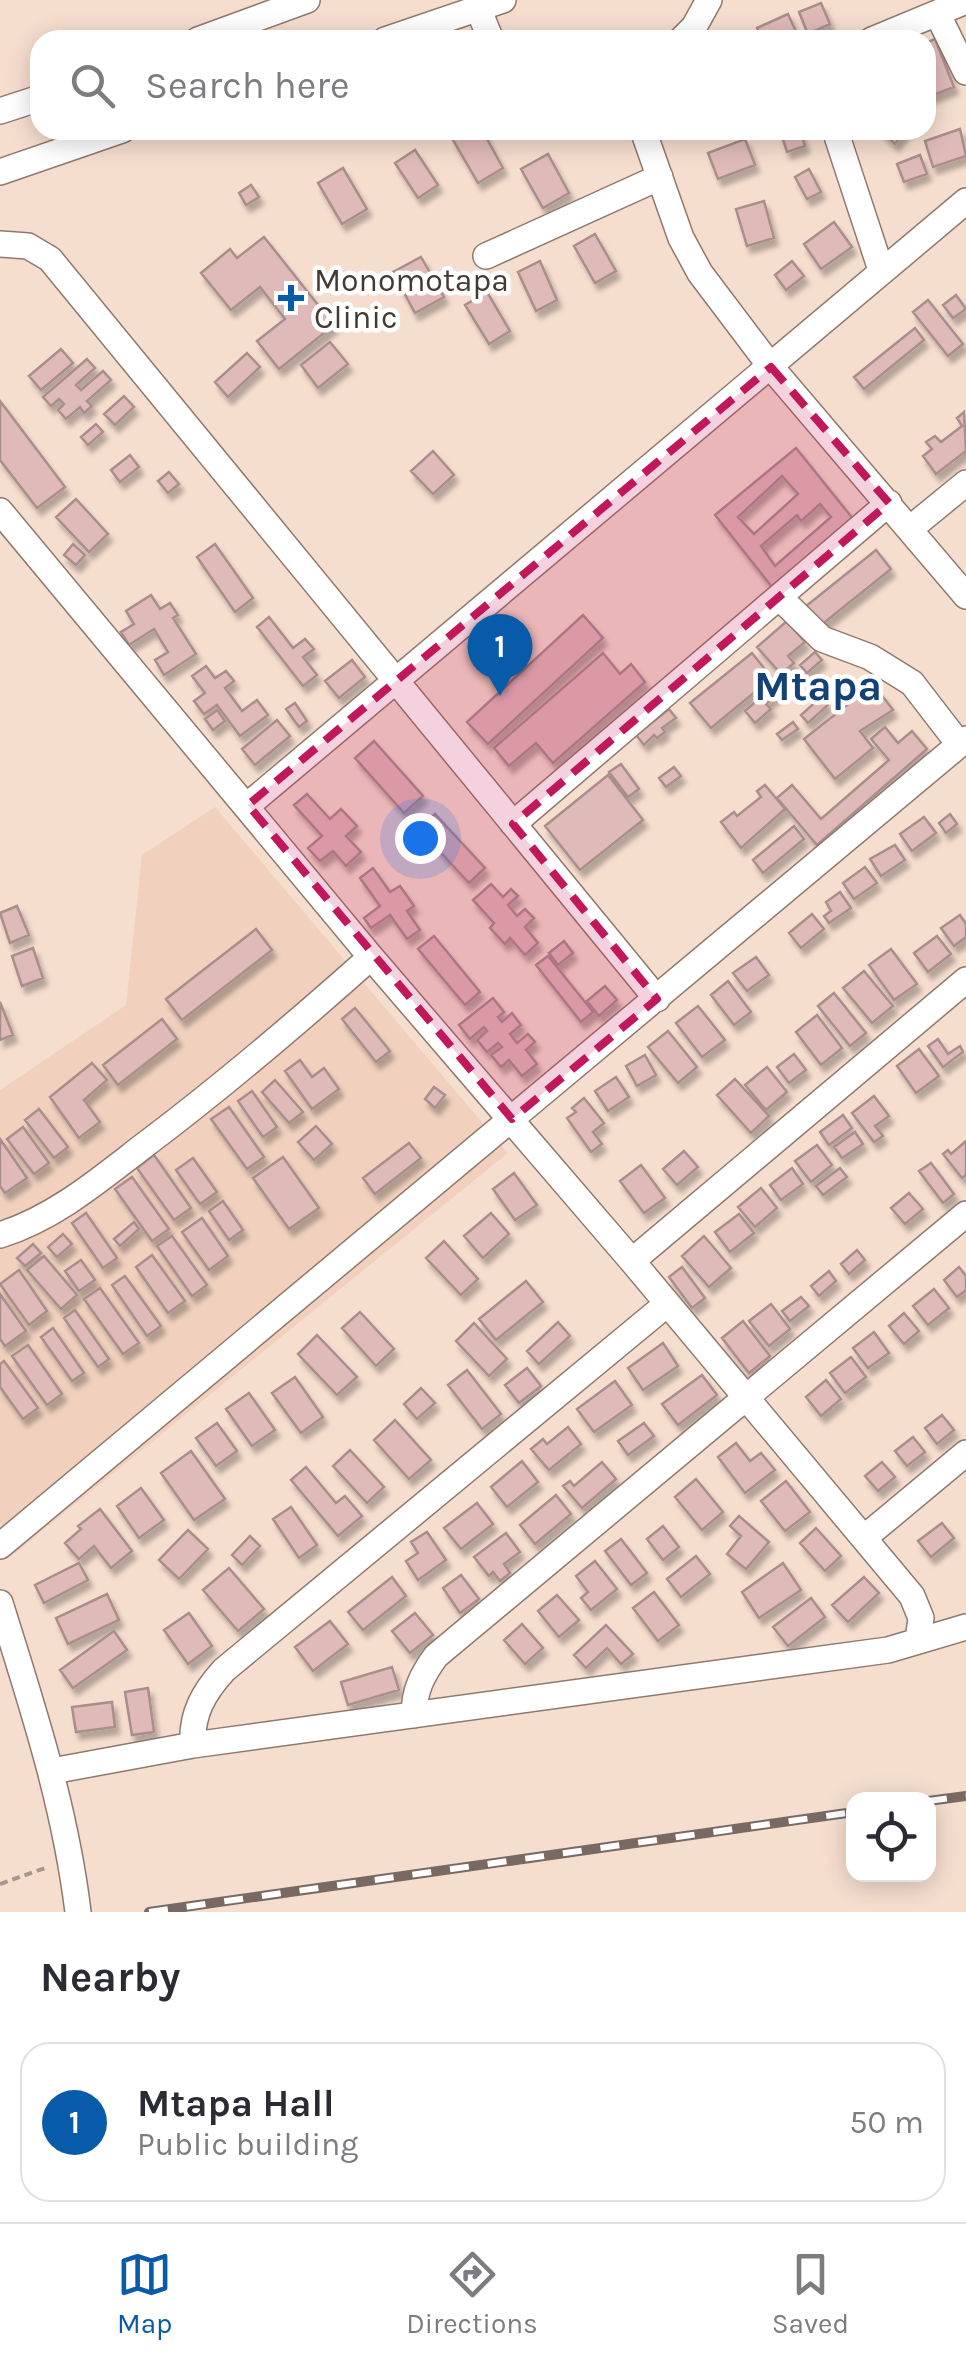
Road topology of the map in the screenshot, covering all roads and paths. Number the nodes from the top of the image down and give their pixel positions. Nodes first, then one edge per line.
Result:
1 (307, 0) edge
2 (710, 0) edge
3 (966, 1) edge
4 (490, 4) edge
5 (937, 13) junction
6 (235, 30) edge
7 (414, 30) edge
8 (491, 30) edge
9 (691, 30) edge
10 (896, 30) edge
11 (966, 72) edge
12 (30, 100) edge
13 (4, 107) edge
14 (93, 140) edge
15 (647, 140) edge
16 (838, 140) edge
17 (0, 172) edge
18 (660, 177) junction
19 (966, 202) edge
20 (0, 244) edge
21 (486, 256) dead end
22 (881, 270) junction
23 (771, 368) junction
24 (966, 484) edge
25 (889, 503) junction
26 (0, 510) edge
27 (911, 528) junction
28 (966, 596) edge
29 (779, 597) junction
30 (398, 682) junction
31 (963, 741) edge
32 (248, 805) junction
33 (512, 824) junction
34 (372, 957) junction
35 (966, 980) edge
36 (657, 1000) junction
37 (512, 1120) junction
38 (966, 1214) edge
39 (0, 1235) edge
40 (632, 1261) junction
41 (667, 1304) junction
42 (746, 1396) junction
43 (966, 1453) edge
44 (864, 1538) junction
45 (0, 1546) edge
46 (0, 1603) edge
47 (966, 1628) edge
48 (918, 1641) junction
49 (414, 1715) junction
50 (192, 1745) junction
51 (52, 1771) junction
52 (72, 1860) junction
53 (0, 1884) edge
54 (78, 1912) edge

1 - 6 street
2 - 9 street
3 - 5 street
4 - 7 street
4 - 8 street
5 - 10 street
5 - 11 street
12 - 13 street
14 - 17 street
15 - 18 street
16 - 22 street
18 - 21 street
18 - 23 street
19 - 22 street
20 - 30 street
22 - 23 street
23 - 25 street
23 - 30 street
24 - 27 street
25 - 27 street
25 - 29 street
26 - 32 street
27 - 28 street
29 - 31 street
29 - 33 street
30 - 32 street
30 - 33 street
31 - 36 street
32 - 34 street
33 - 36 street
34 - 37 street
34 - 39 street
35 - 40 street
36 - 37 street
37 - 40 street
37 - 45 street
38 - 42 street
40 - 41 street
41 - 42 street
41 - 50 street
42 - 44 street
42 - 49 street
43 - 44 street
44 - 48 street
46 - 51 street
47 - 48 street
48 - 49 street
49 - 50 street
50 - 51 street
51 - 52 street
52 - 53 path
52 - 54 street

